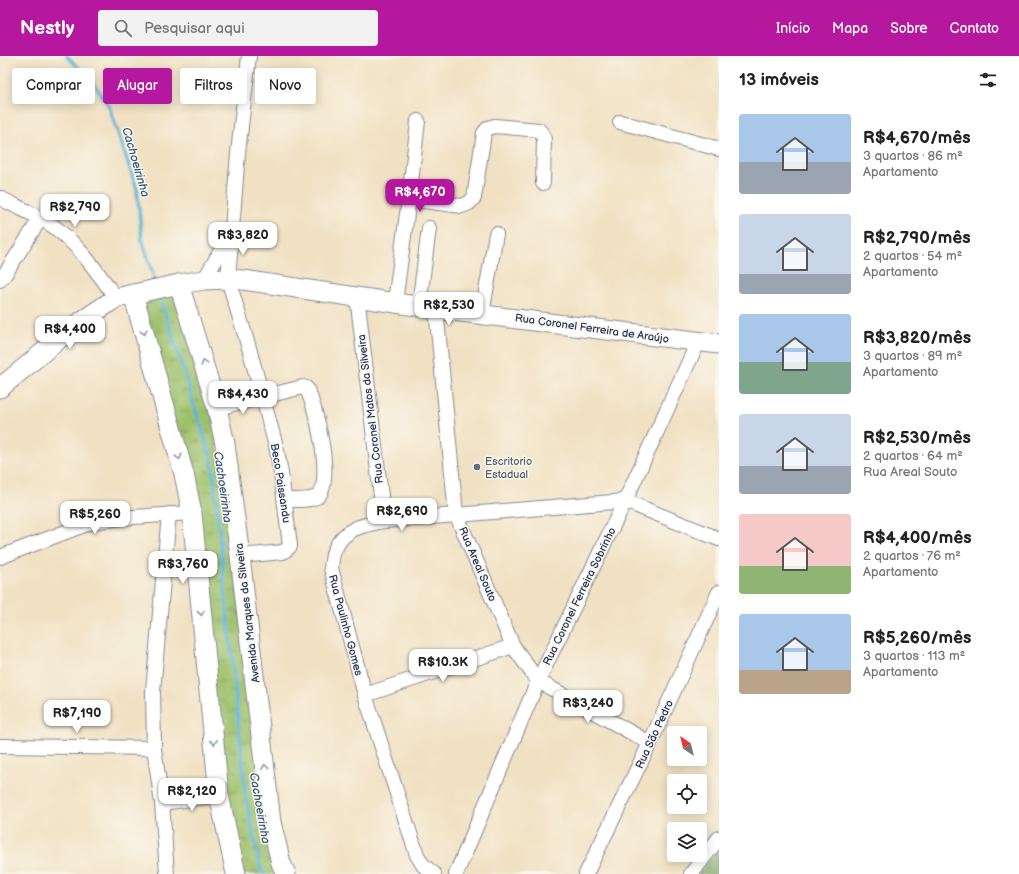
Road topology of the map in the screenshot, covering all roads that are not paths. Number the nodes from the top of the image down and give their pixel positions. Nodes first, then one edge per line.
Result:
1 (249, 56) edge
2 (418, 121) dead end
3 (620, 122) dead end
4 (719, 149) edge
5 (543, 183) dead end
6 (0, 198) edge
7 (409, 199) junction
8 (40, 219) junction
9 (429, 228) dead end
10 (232, 231) junction
11 (496, 234) dead end
12 (228, 279) junction
13 (0, 280) edge
14 (204, 280) junction
15 (174, 285) junction
16 (130, 295) junction
17 (357, 296) junction
18 (395, 302) junction
19 (427, 307) junction
20 (482, 314) junction
21 (698, 342) junction
22 (719, 344) edge
23 (0, 388) edge
24 (263, 397) junction
25 (217, 408) junction
26 (285, 500) junction
27 (625, 501) junction
28 (192, 513) junction
29 (169, 514) junction
30 (456, 514) junction
31 (384, 521) junction
32 (719, 539) edge
33 (240, 556) junction
34 (0, 557) edge
35 (719, 592) edge
36 (513, 646) junction
37 (538, 681) junction
38 (365, 696) junction
39 (650, 743) junction
40 (0, 746) edge
41 (154, 748) junction
42 (219, 795) junction
43 (162, 803) junction
44 (719, 838) edge
45 (167, 874) edge
46 (236, 874) edge
47 (286, 874) edge
48 (434, 874) edge
49 (456, 874) edge
50 (586, 874) edge
51 (691, 874) edge

1 - 10 street
2 - 7 street
3 - 4 street
5 - 7 street
6 - 8 street
7 - 18 street
8 - 13 street
8 - 16 street
9 - 19 street, Rua Areal Souto
10 - 12 street
10 - 14 street
11 - 20 street
12 - 14 street, Rua Coronel Ferreira de Araújo
12 - 17 street, Rua Coronel Ferreira de Araújo
12 - 24 street, Beco Paissandu
14 - 15 street, Rua Coronel Ferreira de Araújo
15 - 16 street, Rua Coronel Ferreira de Araújo
25 -> 15 street, Avenida Marques da Silveira
16 - 23 street
16 -> 28 street
17 - 18 street, Rua Coronel Ferreira de Araújo
17 - 31 street, Rua Coronel Matos da Silveira
18 - 19 street, Rua Coronel Ferreira de Araújo
19 - 20 street, Rua Coronel Ferreira de Araújo
19 - 30 street, Rua Areal Souto
20 - 21 street, Rua Coronel Ferreira de Araújo
21 - 22 street, Rua Coronel Ferreira de Araújo
21 - 27 street, Rua Coronel Ferreira Sobrinho
24 - 25 street
24 - 26 street, Beco Paissandu
24 - 26 street
25 - 33 street, Avenida Marques da Silveira
26 - 33 street, Beco Paissandu
27 - 30 street, Rua Paulinho Gomes
27 - 32 street, Rua Paulinho Gomes
27 - 37 street, Rua Coronel Ferreira Sobrinho
28 - 29 street
28 -> 42 street
29 - 34 street
29 - 41 street
30 - 31 street, Rua Paulinho Gomes
30 - 36 street, Rua Areal Souto
31 - 38 street, Rua Paulinho Gomes
47 -> 33 street, Avenida Marques da Silveira
35 - 39 street, Rua São Pedro
36 - 37 street, Rua Areal Souto
36 - 38 street
37 - 39 street, Rua Areal Souto
37 - 49 street, Rua Coronel Ferreira Sobrinho
38 - 48 street, Rua Paulinho Gomes
39 - 50 street, Rua São Pedro
40 - 41 street
41 - 43 street
42 - 43 street
42 - 46 street
43 - 45 street
44 - 51 street

